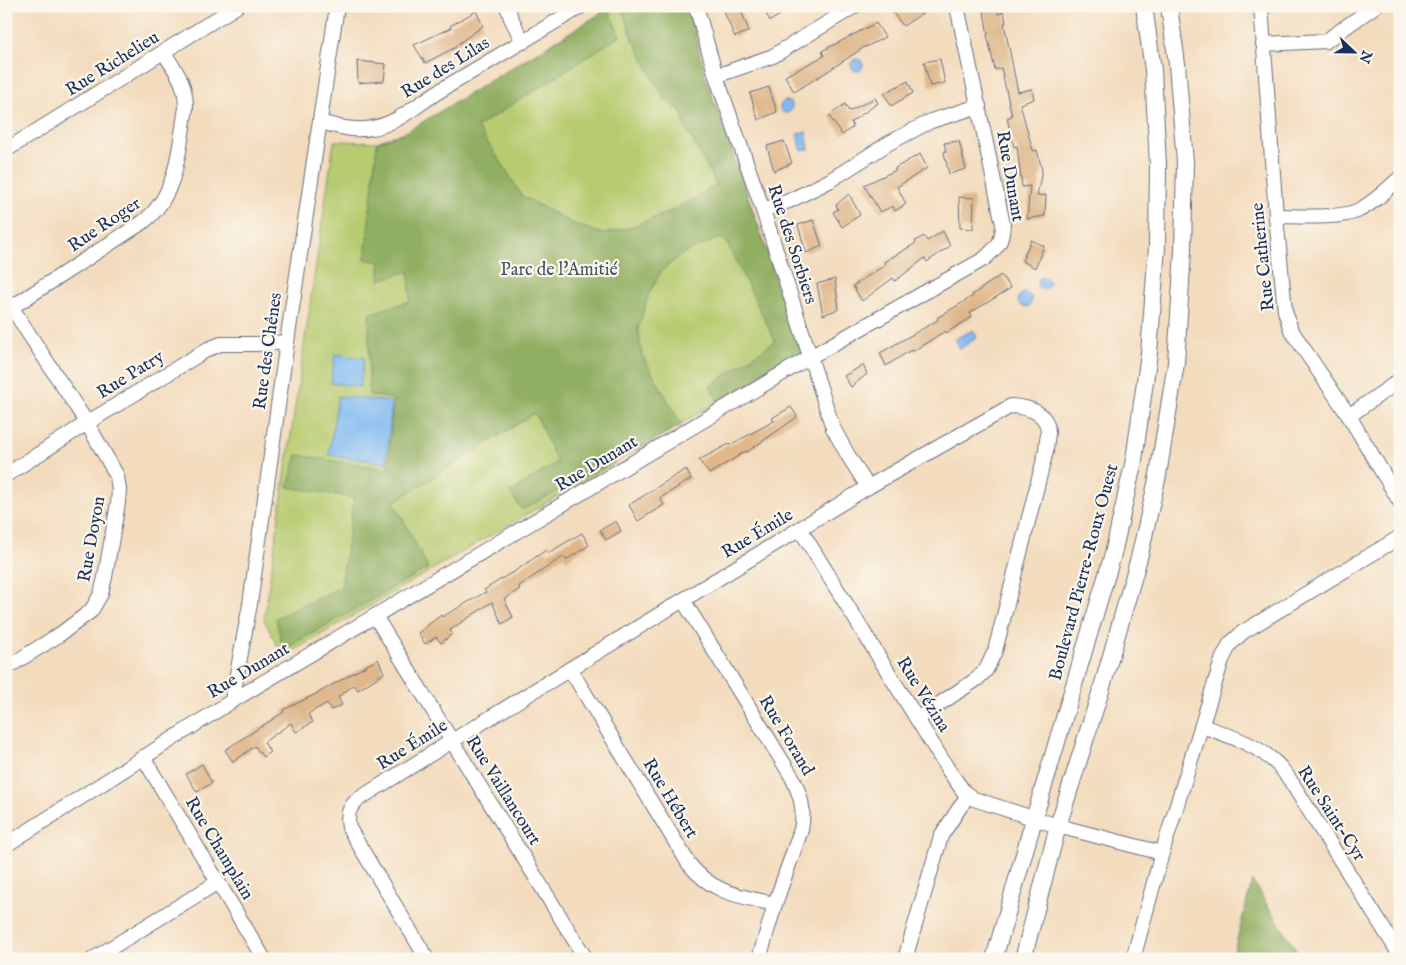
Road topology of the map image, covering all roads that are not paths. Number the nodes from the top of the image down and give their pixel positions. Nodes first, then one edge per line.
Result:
1 (237, 6) edge
2 (337, 6) edge
3 (507, 6) edge
4 (582, 6) edge
5 (696, 6) edge
6 (855, 6) edge
7 (958, 6) edge
8 (1144, 6) edge
9 (1169, 6) edge
10 (1261, 6) edge
11 (1375, 6) edge
12 (523, 42) junction
13 (1263, 44) junction
14 (164, 53) junction
15 (716, 76) junction
16 (979, 106) junction
17 (320, 122) junction
18 (8, 146) edge
19 (1400, 178) edge
20 (763, 210) junction
21 (1276, 216) junction
22 (9, 309) edge
23 (287, 342) junction
24 (810, 357) junction
25 (1400, 380) edge
26 (1349, 416) junction
27 (87, 423) junction
28 (6, 475) edge
29 (868, 487) junction
30 (1400, 502) edge
31 (800, 529) junction
32 (1400, 537) edge
33 (682, 600) junction
34 (375, 616) junction
35 (6, 668) edge
36 (570, 669) junction
37 (232, 701) junction
38 (917, 719) junction
39 (1202, 726) junction
40 (452, 741) junction
41 (143, 756) junction
42 (968, 795) junction
43 (1034, 819) junction
44 (1058, 826) junction
45 (6, 844) edge
46 (1162, 854) junction
47 (218, 882) junction
48 (775, 904) junction
49 (1400, 955) edge
50 (99, 957) edge
51 (264, 959) edge
52 (428, 959) edge
53 (586, 959) edge
54 (759, 959) edge
55 (905, 959) edge
56 (994, 959) edge
57 (1023, 959) edge
58 (1133, 959) edge

1 - 14 street, Rue Richelieu
2 - 17 street, Rue des Chênes
3 - 12 street
4 - 12 street, Rue des Lilas
5 - 15 street, Rue des Sorbiers
6 - 15 street
7 - 16 street, Rue Dunant
8 - 43 main road, Boulevard Pierre-Roux Ouest
9 - 44 main road
10 - 13 street, Rue Catherine
11 - 13 street
12 - 17 street, Rue des Lilas
13 - 21 street, Rue Catherine
14 - 18 street, Rue Richelieu
14 - 22 street, Rue Roger
15 - 20 street, Rue des Sorbiers
16 - 20 street
16 - 24 street, Rue Dunant
17 - 23 street, Rue des Chênes
19 - 21 street
20 - 24 street, Rue des Sorbiers
21 - 26 street, Rue Catherine
22 - 27 street, Rue Doyon
23 - 27 street, Rue Patry
23 - 37 street, Rue des Chênes
24 - 29 street, Rue des Sorbiers
24 - 34 street, Rue Dunant
25 - 26 street
26 - 30 street, Rue Catherine
27 - 28 street, Rue Patry
27 - 35 street, Rue Doyon
29 - 31 street, Rue Émile
29 - 38 street, Rue Émile
31 - 33 street, Rue Émile
31 - 38 street, Rue Vézina
32 - 39 street
33 - 36 street, Rue Émile
33 - 48 street, Rue Forand
34 - 37 street, Rue Dunant
34 - 40 street, Rue Vaillancourt
36 - 40 street, Rue Émile
36 - 48 street, Rue Hébert
37 - 41 street, Rue Dunant
38 - 42 street, Rue Vézina
39 - 46 street
39 - 49 street, Rue Saint-Cyr
40 - 52 street, Rue Émile
40 - 53 street, Rue Vaillancourt
41 - 45 street, Rue Dunant
41 - 47 street, Rue Champlain
42 - 43 street, Rue Vézina
42 - 55 street
43 - 44 street, Rue Vézina
43 - 56 main road, Boulevard Pierre-Roux Ouest
44 - 46 street, Rue Vézina
44 - 57 main road
46 - 58 street
47 - 50 street
47 - 51 street, Rue Champlain
48 - 54 street, Rue Forand

